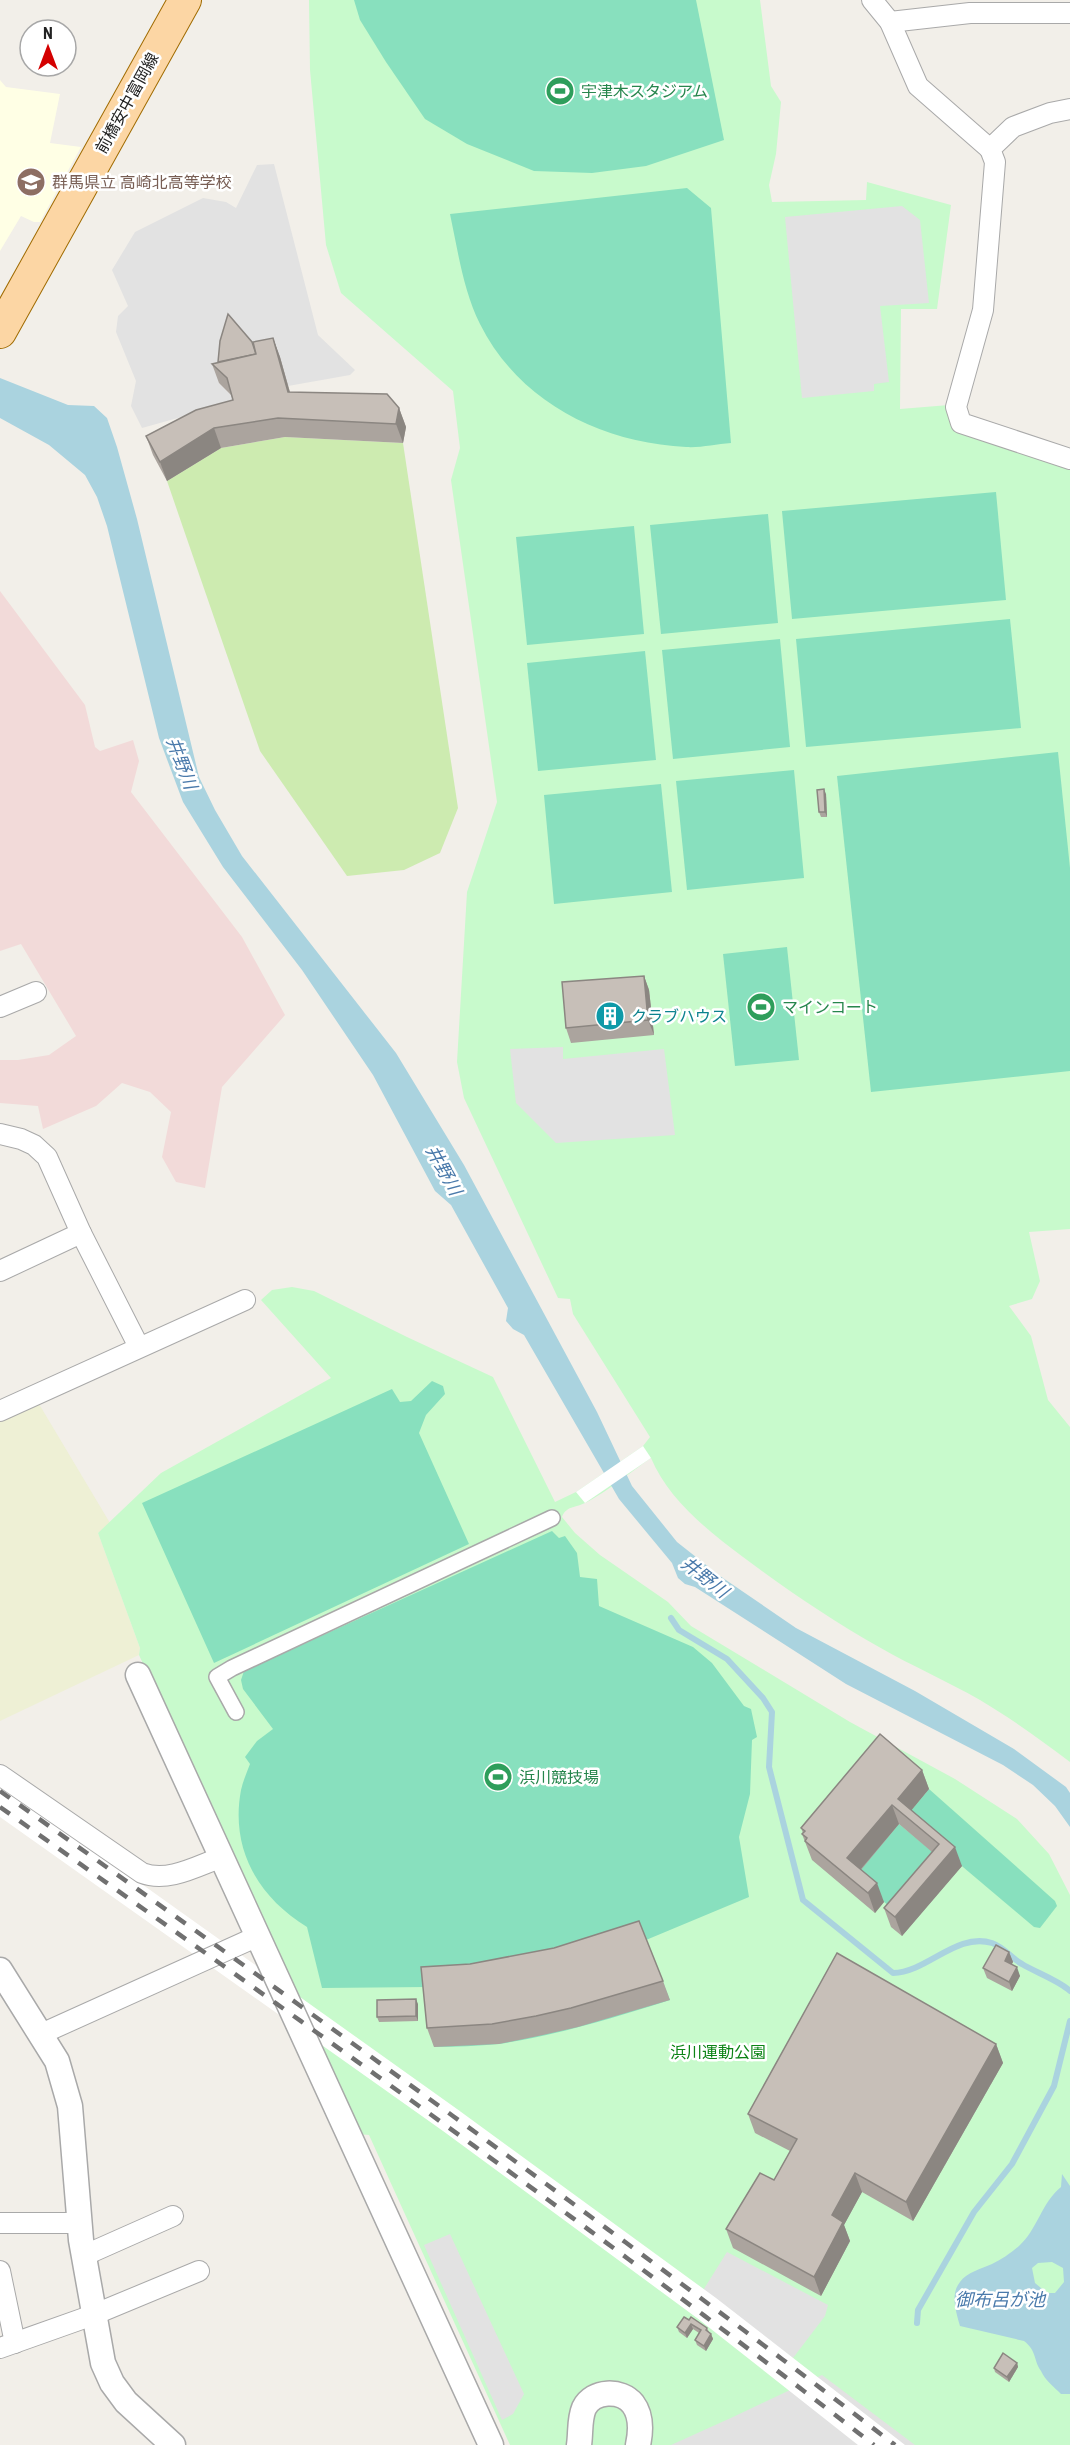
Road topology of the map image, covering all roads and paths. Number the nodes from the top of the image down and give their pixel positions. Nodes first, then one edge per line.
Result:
1 (185, 0) edge
2 (872, 0) edge
3 (1070, 13) edge
4 (890, 22) junction
5 (1070, 110) edge
6 (990, 149) junction
7 (0, 332) edge
8 (1070, 459) edge
9 (36, 992) dead end
10 (0, 1007) edge
11 (0, 1134) edge
12 (81, 1233) junction
13 (0, 1271) edge
14 (245, 1300) dead end
15 (139, 1347) junction
16 (0, 1412) edge
17 (552, 1518) dead end
18 (138, 1675) dead end
19 (236, 1712) dead end
20 (0, 1775) edge
21 (222, 1857) junction
22 (258, 1936) junction
23 (0, 1970) edge
24 (41, 2034) junction
25 (173, 2216) dead end
26 (0, 2223) edge
27 (79, 2223) junction
28 (83, 2256) junction
29 (0, 2271) edge
30 (199, 2271) dead end
31 (93, 2315) junction
32 (8, 2345) edge
33 (168, 2444) edge
34 (490, 2445) edge
35 (579, 2445) edge
36 (638, 2445) edge

1 - 7 main road, 前橋安中富岡線
2 - 4 street
3 - 4 street
4 - 6 street
5 - 6 street
6 - 8 street
9 - 10 street
11 - 12 street
12 - 13 street
12 - 15 street
14 - 15 street
15 - 16 street
17 - 19 street
18 - 21 street
20 - 21 street
21 - 22 street
22 - 24 street
22 - 34 street
23 - 24 street
24 - 27 street
25 - 28 street
26 - 27 street
27 - 28 street
28 - 31 street
29 - 32 street
30 - 31 street
31 - 32 street
31 - 33 street
35 - 36 street

